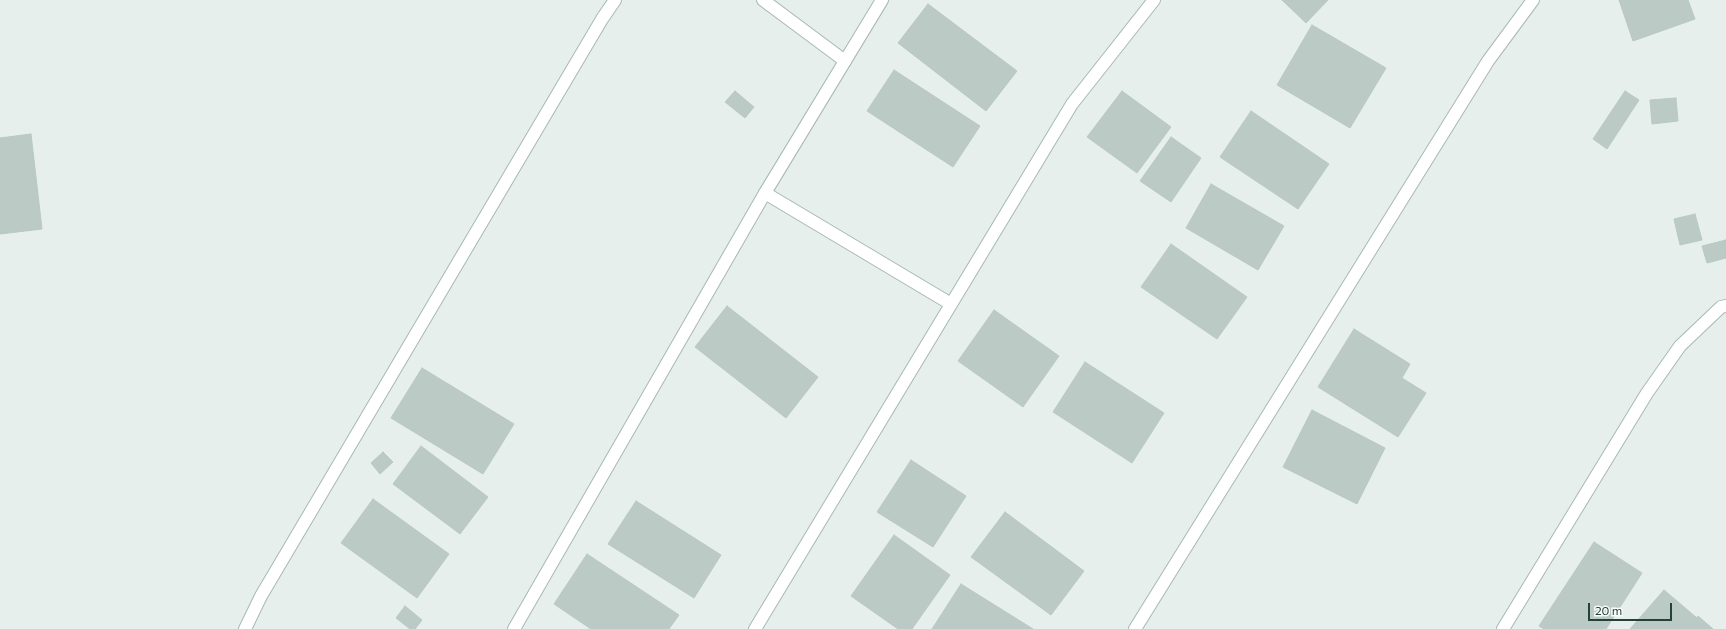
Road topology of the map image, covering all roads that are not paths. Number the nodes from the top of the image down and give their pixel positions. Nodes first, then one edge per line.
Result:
1 (615, 0) edge
2 (763, 0) edge
3 (882, 0) edge
4 (1154, 0) edge
5 (1533, 0) edge
6 (845, 61) junction
7 (765, 193) junction
8 (951, 304) junction
9 (1726, 306) edge
10 (245, 629) edge
11 (514, 629) edge
12 (755, 629) edge
13 (1135, 629) edge
14 (1503, 629) edge

1 - 10 street
2 - 6 street
3 - 6 street
4 - 8 street
5 - 13 street
6 - 7 street
7 - 8 street
7 - 11 street
8 - 12 street
9 - 14 street

